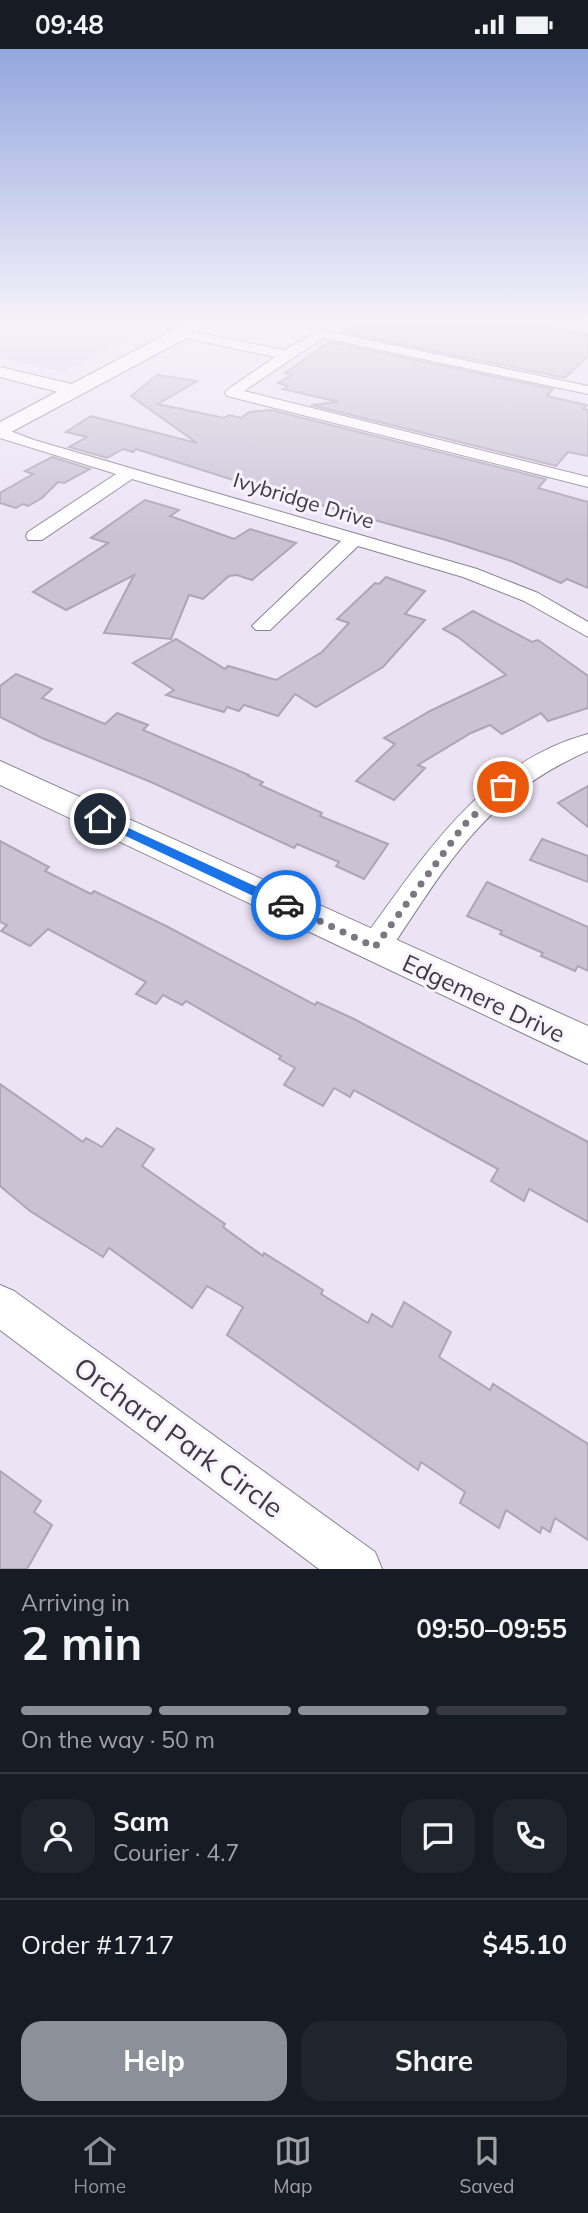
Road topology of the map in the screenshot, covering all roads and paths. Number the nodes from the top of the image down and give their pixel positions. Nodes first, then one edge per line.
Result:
1 (70, 394) edge
2 (236, 394) edge
3 (0, 431) edge
4 (131, 472) junction
5 (588, 482) edge
6 (35, 536) dead end
7 (355, 538) junction
8 (263, 626) dead end
9 (588, 631) edge
10 (588, 742) edge
11 (0, 772) edge
12 (375, 947) junction
13 (588, 1046) edge
14 (0, 1305) edge
15 (358, 1569) edge

1 - 3 main road
2 - 5 street
3 - 4 street, Ivybridge Drive
4 - 6 street
4 - 7 street, Ivybridge Drive
7 - 8 street
7 - 9 street, Ivybridge Drive
10 - 12 street
11 - 12 street, Edgemere Drive
12 - 13 street, Edgemere Drive
14 - 15 street, Orchard Park Circle

